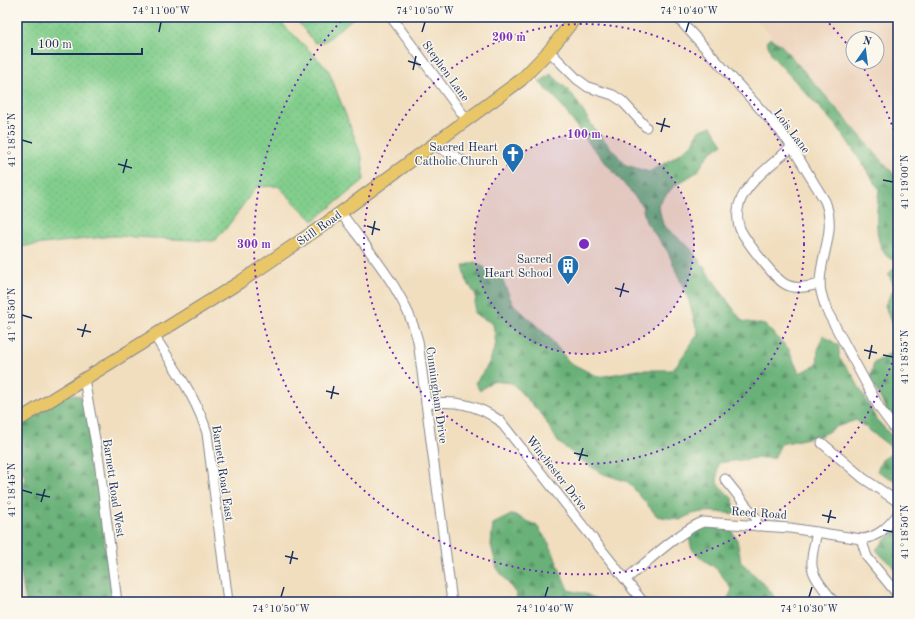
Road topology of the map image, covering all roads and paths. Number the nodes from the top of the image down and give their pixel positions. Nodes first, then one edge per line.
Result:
1 (391, 17) edge
2 (576, 17) edge
3 (677, 17) edge
4 (549, 51) junction
5 (467, 120) junction
6 (646, 127) dead end
7 (434, 145) junction
8 (792, 146) junction
9 (464, 161) dead end
10 (340, 213) junction
11 (820, 284) junction
12 (154, 335) junction
13 (84, 378) junction
14 (426, 404) junction
15 (17, 421) edge
16 (898, 433) edge
17 (822, 443) dead end
18 (725, 479) dead end
19 (898, 502) edge
20 (898, 514) edge
21 (757, 526) junction
22 (817, 532) junction
23 (861, 540) junction
24 (626, 579) junction
25 (898, 595) edge
26 (117, 602) edge
27 (228, 602) edge
28 (452, 602) edge
29 (644, 602) edge
30 (834, 602) edge

1 - 5 street, Stephen Lane
2 - 4 main road, Still Road
3 - 8 street, Lois Lane
4 - 5 main road, Still Road
4 - 6 street
5 - 7 main road, Still Road
7 - 9 street
7 - 10 main road, Still Road
8 - 11 street, Lois Lane
8 - 11 street
10 - 12 main road, Still Road
10 - 14 street, Cunningham Drive
11 - 16 street
12 - 13 main road, Still Road
12 - 27 street, Barnett Road East
13 - 15 main road, Still Road
13 - 26 street, Barnett Road West
14 - 24 street, Winchester Drive
14 - 28 street, Cunningham Drive
17 - 19 street
18 - 21 street
20 - 23 street, Reed Road
21 - 22 street, Reed Road
21 - 24 street, Reed Road
22 - 23 street, Reed Road
22 - 30 street
23 - 25 street
24 - 29 street, Winchester Drive

